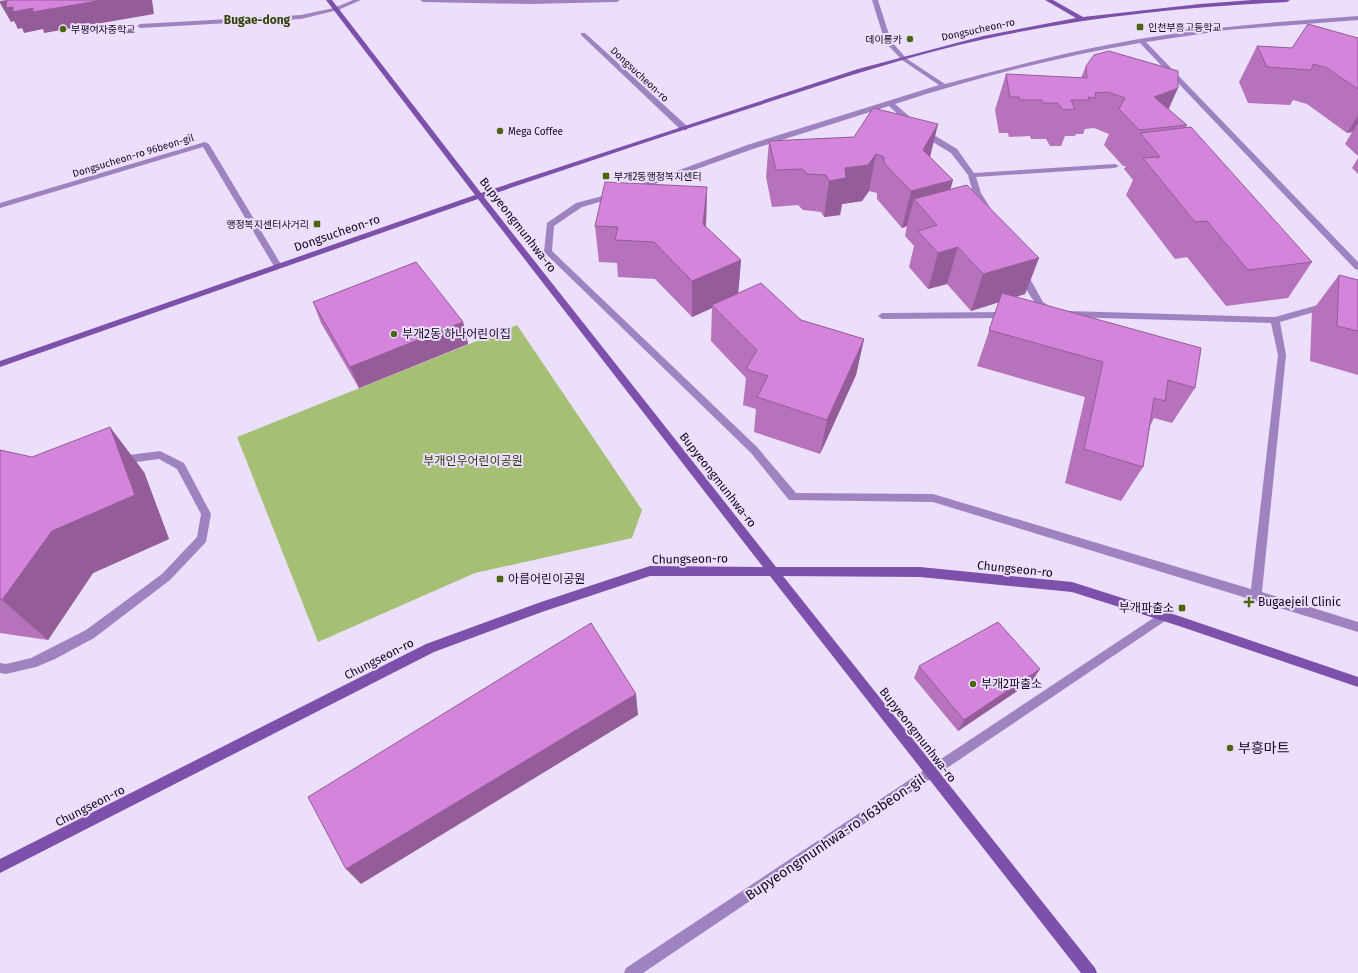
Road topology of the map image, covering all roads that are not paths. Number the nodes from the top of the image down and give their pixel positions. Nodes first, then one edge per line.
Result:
1 (329, 0) edge
2 (358, 0) edge
3 (423, 0) edge
4 (617, 0) edge
5 (875, 0) edge
6 (1048, 0) edge
7 (1287, 0) edge
8 (1212, 2) edge
9 (336, 9) junction
10 (1081, 18) junction
11 (1358, 18) edge
12 (140, 26) dead end
13 (583, 34) dead end
14 (1142, 41) junction
15 (904, 59) junction
16 (944, 86) junction
17 (890, 103) junction
18 (684, 128) junction
19 (1115, 166) dead end
20 (972, 175) junction
21 (478, 195) junction
22 (0, 206) edge
23 (993, 220) edge
24 (278, 266) junction
25 (1019, 266) edge
26 (1358, 267) edge
27 (1335, 304) dead end
28 (1038, 314) edge
29 (1061, 314) junction
30 (1014, 315) edge
31 (882, 316) dead end
32 (1275, 320) junction
33 (0, 364) edge
34 (113, 461) edge
35 (772, 571) junction
36 (1256, 595) junction
37 (1164, 616) junction
38 (1358, 628) edge
39 (0, 668) edge
40 (1358, 682) edge
41 (932, 772) junction
42 (0, 866) edge
43 (647, 968) edge
44 (631, 973) edge
45 (1090, 973) edge

1 - 9 street, Bupyeongmunhwa-ro
2 - 9 street
3 - 4 street
5 - 15 street
6 - 10 street
7 - 8 street, Dongsucheon-ro
8 - 10 street, Dongsucheon-ro
9 - 12 street
9 - 21 street, Bupyeongmunhwa-ro
10 - 15 street, Dongsucheon-ro
11 - 14 street
13 - 18 street, Dongsucheon-ro
14 - 16 street
14 - 26 street
15 - 16 street
15 - 18 street, Dongsucheon-ro
16 - 17 street
17 - 20 street
17 - 36 street
18 - 21 street, Dongsucheon-ro
19 - 20 street
20 - 23 street
21 - 24 street, Dongsucheon-ro
21 - 35 street, Bupyeongmunhwa-ro
22 - 24 street, Dongsucheon-ro 96beon-gil
24 - 33 street, Dongsucheon-ro
25 - 29 street
27 - 32 street
28 - 29 street
29 - 32 street
30 - 31 street
32 - 36 street
34 - 39 street
35 - 37 street, Chungseon-ro
35 - 41 street, Bupyeongmunhwa-ro
35 - 42 street, Chungseon-ro
36 - 38 street
37 - 40 street, Chungseon-ro
37 - 41 street, Bupyeongmunhwa-ro 163beon-gil
41 - 43 street, Bupyeongmunhwa-ro 163beon-gil
41 - 45 street, Bupyeongmunhwa-ro
43 - 44 street, Bupyeongmunhwa-ro 163beon-gil

